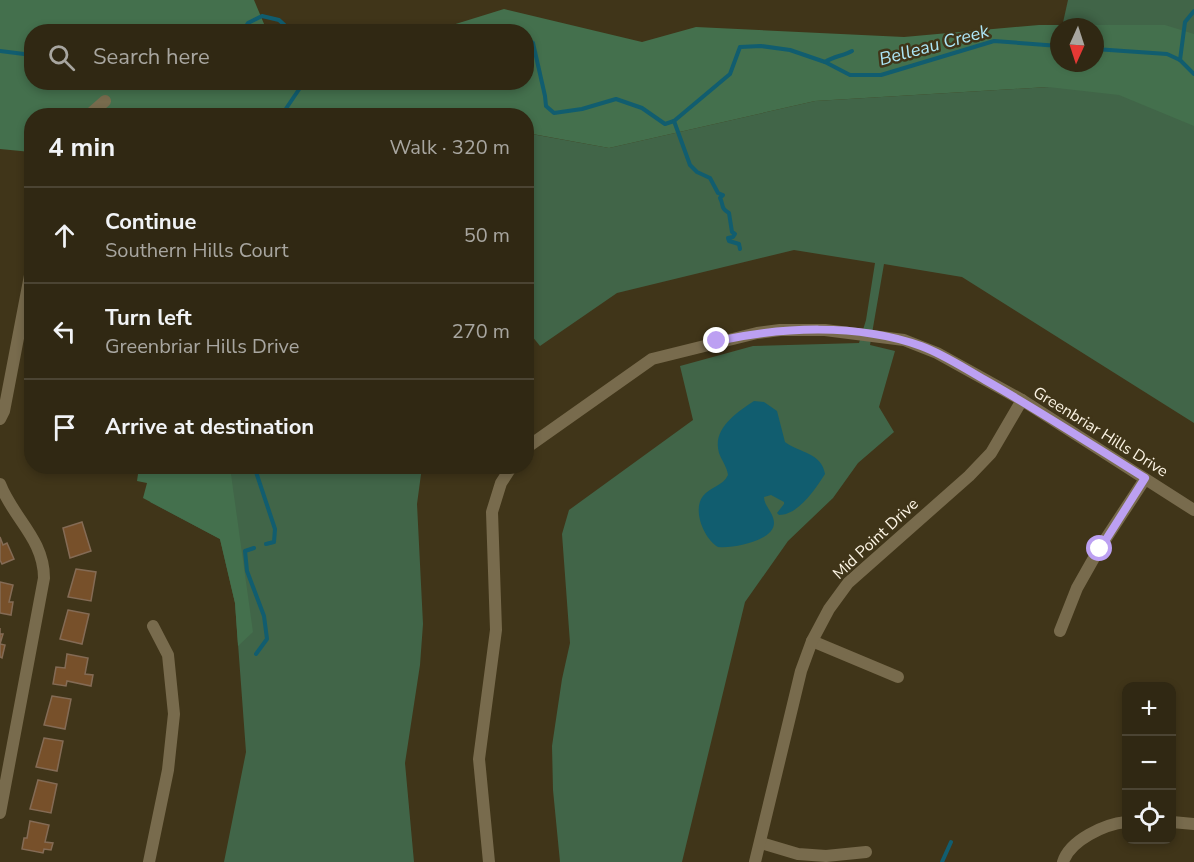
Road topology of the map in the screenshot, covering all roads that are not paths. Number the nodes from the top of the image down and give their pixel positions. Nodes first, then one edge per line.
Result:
1 (105, 101) dead end
2 (97, 108) edge
3 (24, 307) edge
4 (1022, 400) junction
5 (0, 419) edge
6 (534, 442) edge
7 (507, 474) edge
8 (1145, 478) junction
9 (0, 484) edge
10 (3, 501) edge
11 (1194, 510) edge
12 (153, 626) dead end
13 (1060, 631) dead end
14 (812, 641) junction
15 (898, 677) dead end
16 (3, 777) edge
17 (0, 813) edge
18 (1122, 822) edge
19 (1176, 822) edge
20 (1194, 824) edge
21 (761, 843) junction
22 (866, 852) dead end
23 (149, 862) edge
24 (489, 862) edge
25 (755, 862) edge
26 (1063, 862) edge

1 - 2 street
3 - 5 street
4 - 6 street, Greenbriar Hills Drive
4 - 8 street, Greenbriar Hills Drive
4 - 14 street, Mid Point Drive
7 - 24 street
8 - 11 street, Greenbriar Hills Drive
8 - 13 street
9 - 10 street
10 - 16 street
12 - 23 street
14 - 15 street
14 - 21 street, Mid Point Drive
16 - 17 street
18 - 26 street
19 - 20 street
21 - 22 street
21 - 25 street, Mid Point Drive

